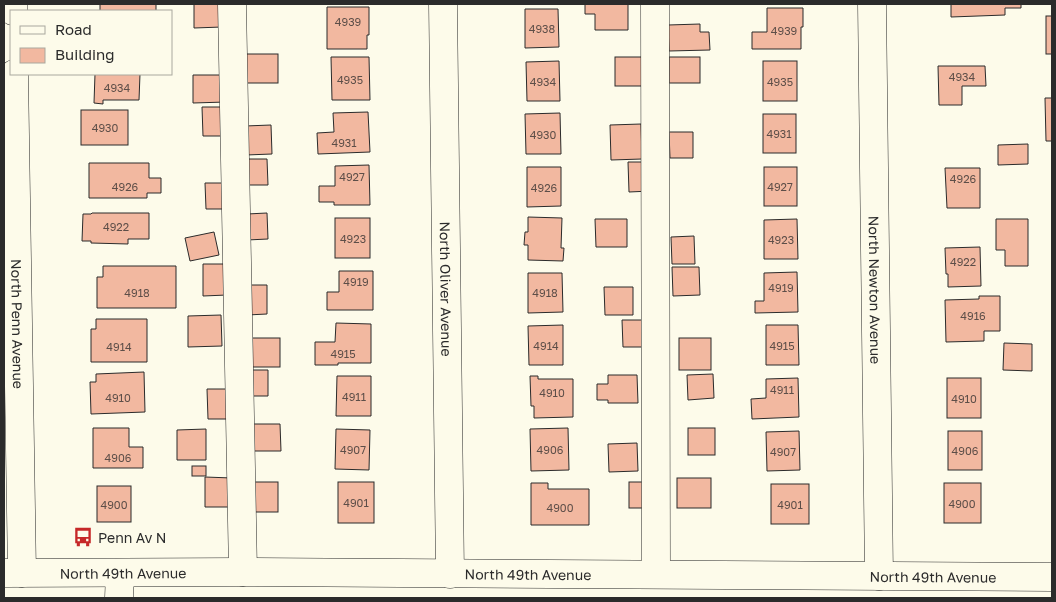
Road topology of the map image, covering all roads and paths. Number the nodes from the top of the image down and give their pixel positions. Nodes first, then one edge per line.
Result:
1 (232, 4) edge
2 (443, 4) edge
3 (655, 4) edge
4 (872, 4) edge
5 (14, 75) edge
6 (243, 572) junction
7 (13, 573) edge
8 (450, 574) junction
9 (656, 574) junction
10 (879, 576) junction
11 (1052, 577) edge
12 (119, 586) edge

1 - 6 street
2 - 8 street, North Oliver Avenue
3 - 9 street
4 - 10 street, North Newton Avenue
5 - 7 street, North Penn Avenue
6 - 8 street, North 49th Avenue
6 - 12 street, North 49th Avenue
7 - 12 street, North 49th Avenue
8 - 9 street, North 49th Avenue
9 - 10 street, North 49th Avenue
10 - 11 street, North 49th Avenue

